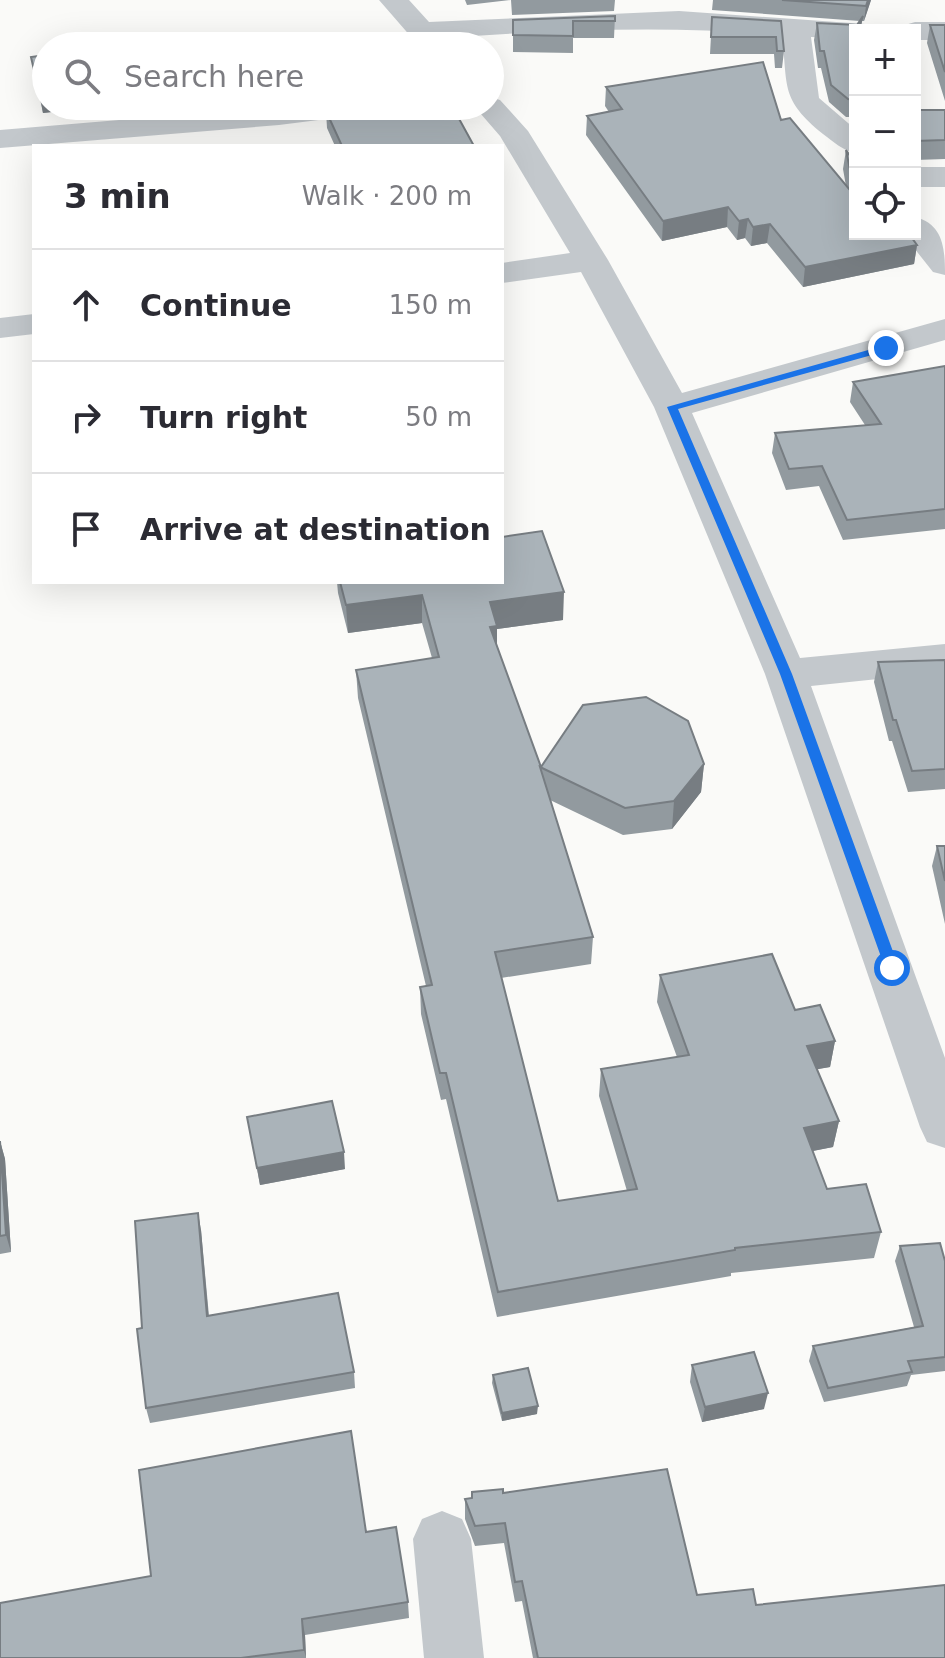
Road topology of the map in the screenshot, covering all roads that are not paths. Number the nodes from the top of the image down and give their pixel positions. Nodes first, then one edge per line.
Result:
1 (393, 0) edge
2 (796, 29) junction
3 (849, 30) edge
4 (921, 31) edge
5 (945, 31) edge
6 (423, 32) edge
7 (468, 32) edge
8 (230, 120) edge
9 (502, 120) edge
10 (0, 139) edge
11 (849, 139) edge
12 (921, 177) edge
13 (945, 177) edge
14 (921, 235) edge
15 (591, 260) junction
16 (945, 265) edge
17 (504, 273) edge
18 (32, 324) edge
19 (0, 328) edge
20 (945, 329) edge
21 (672, 407) junction
22 (945, 658) edge
23 (786, 674) junction
24 (945, 1127) edge
25 (442, 1539) dead end
26 (454, 1658) edge

1 - 6 street
2 - 3 street
2 - 7 street
2 - 11 street
4 - 5 street
8 - 10 street
9 - 15 street
12 - 13 street
14 - 16 street
15 - 17 street
15 - 21 street
18 - 19 street
20 - 21 street
21 - 23 street
22 - 23 street
23 - 24 street
25 - 26 street

